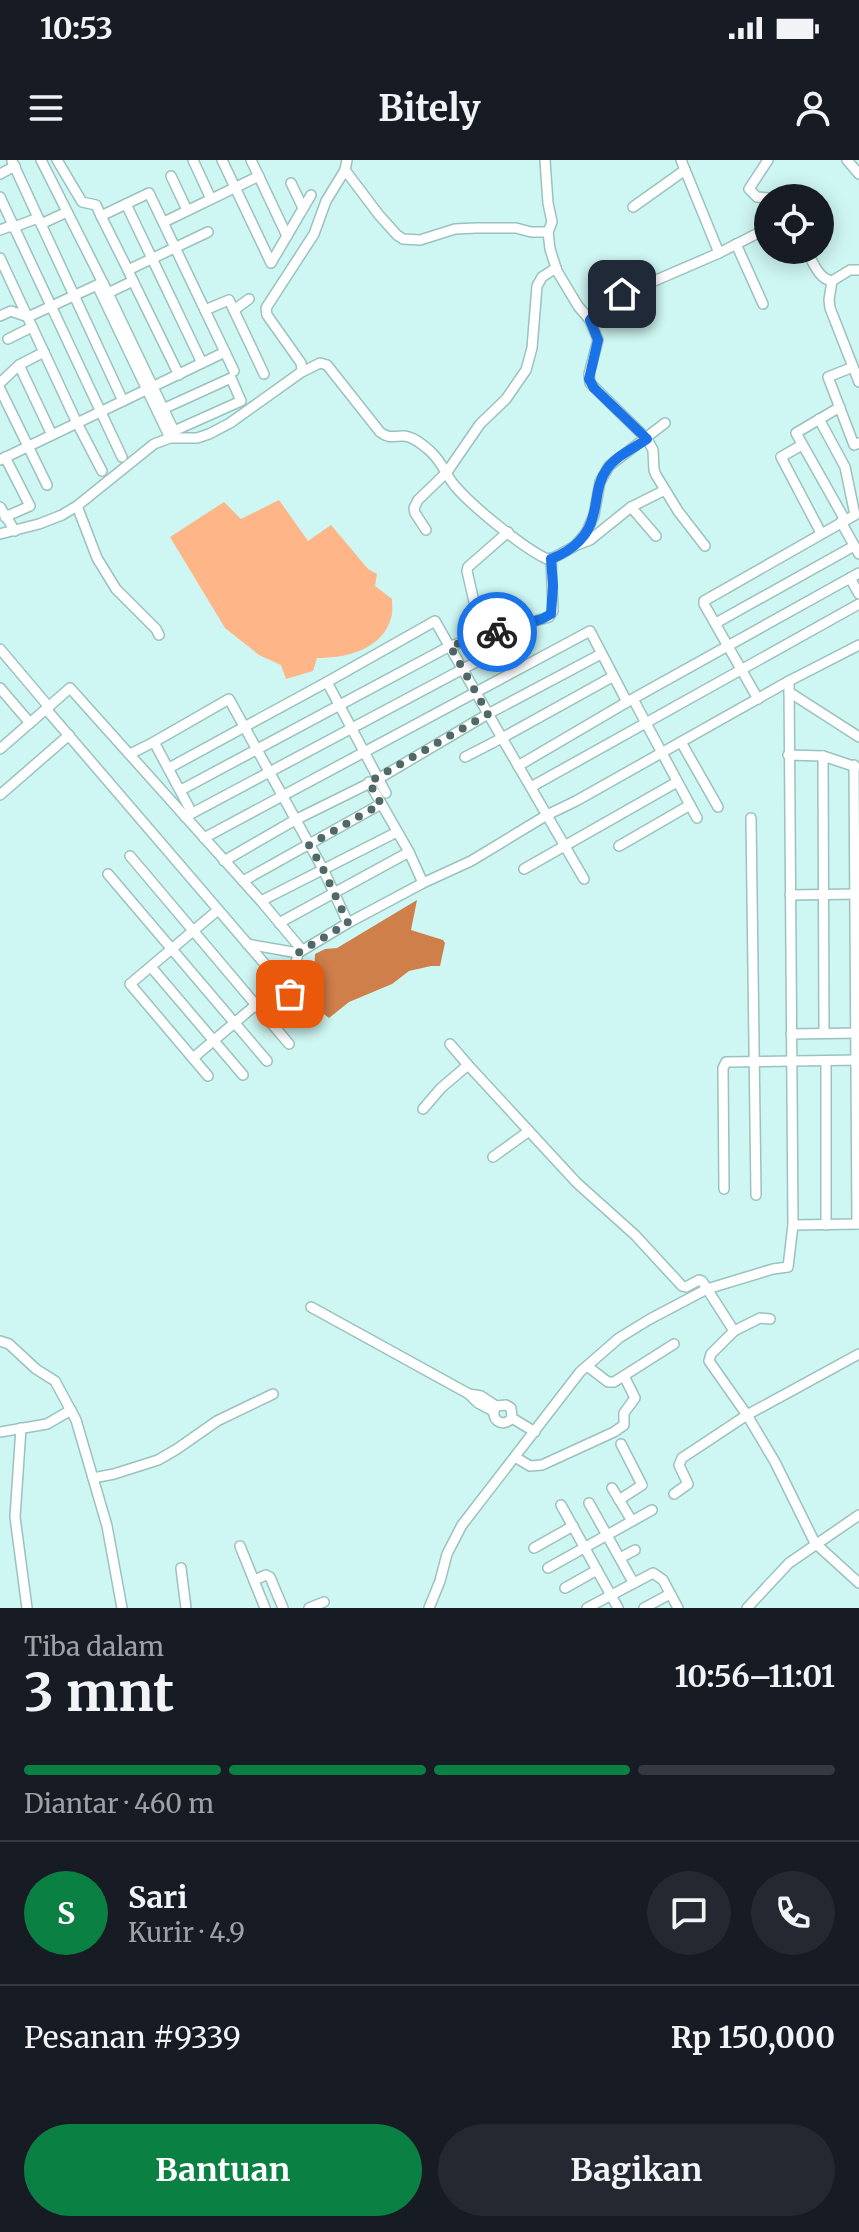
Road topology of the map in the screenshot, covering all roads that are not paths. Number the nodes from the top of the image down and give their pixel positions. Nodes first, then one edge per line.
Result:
1 (41, 160) edge
2 (57, 160) edge
3 (193, 160) edge
4 (222, 160) edge
5 (251, 160) edge
6 (545, 160) edge
7 (768, 160) edge
8 (847, 160) edge
9 (14, 164) edge
10 (346, 165) edge
11 (683, 165) edge
12 (0, 174) edge
13 (859, 174) edge
14 (171, 176) dead end
15 (259, 176) junction
16 (291, 183) dead end
17 (234, 188) junction
18 (754, 194) edge
19 (311, 195) dead end
20 (0, 197) edge
21 (211, 199) junction
22 (126, 204) junction
23 (633, 207) dead end
24 (303, 208) junction
25 (187, 210) junction
26 (67, 212) junction
27 (101, 216) junction
28 (40, 221) junction
29 (164, 222) junction
30 (14, 227) junction
31 (0, 230) edge
32 (208, 232) dead end
33 (548, 232) junction
34 (754, 235) edge
35 (287, 236) junction
36 (736, 244) junction
37 (175, 247) junction
38 (719, 253) junction
39 (0, 258) edge
40 (151, 259) junction
41 (814, 264) edge
42 (556, 268) junction
43 (128, 270) junction
44 (859, 270) edge
45 (133, 281) junction
46 (832, 281) junction
47 (100, 284) junction
48 (108, 293) junction
49 (75, 295) junction
50 (249, 299) dead end
51 (763, 304) dead end
52 (51, 307) junction
53 (205, 310) junction
54 (234, 310) junction
55 (0, 316) edge
56 (28, 317) junction
57 (590, 320) junction
58 (32, 327) junction
59 (261, 338) dead end
60 (8, 339) dead end
61 (249, 343) junction
62 (44, 352) junction
63 (225, 352) junction
64 (202, 363) junction
65 (19, 365) junction
66 (853, 367) junction
67 (234, 371) dead end
68 (300, 373) junction
69 (264, 374) dead end
70 (179, 375) junction
71 (859, 382) edge
72 (0, 383) edge
73 (150, 388) junction
74 (0, 389) edge
75 (123, 401) junction
76 (840, 407) junction
77 (163, 409) junction
78 (101, 412) junction
79 (819, 419) junction
80 (77, 423) junction
81 (665, 423) dead end
82 (52, 435) junction
83 (170, 438) junction
84 (647, 439) junction
85 (859, 443) edge
86 (802, 445) junction
87 (28, 446) junction
88 (122, 457) dead end
89 (3, 459) edge
90 (102, 471) dead end
91 (447, 472) junction
92 (47, 485) dead end
93 (665, 490) junction
94 (77, 506) junction
95 (0, 507) edge
96 (631, 507) junction
97 (5, 517) junction
98 (843, 521) junction
99 (426, 530) dead end
100 (15, 531) junction
101 (508, 532) junction
102 (821, 533) junction
103 (0, 534) edge
104 (656, 536) dead end
105 (575, 546) junction
106 (705, 546) dead end
107 (857, 550) edge
108 (551, 559) junction
109 (855, 575) edge
110 (859, 594) edge
111 (859, 604) edge
112 (716, 623) junction
113 (159, 635) dead end
114 (523, 637) dead end
115 (476, 638) junction
116 (729, 645) junction
117 (859, 645) edge
118 (450, 646) junction
119 (0, 649) edge
120 (601, 654) junction
121 (463, 668) junction
122 (742, 669) junction
123 (612, 677) junction
124 (789, 681) junction
125 (327, 682) junction
126 (0, 688) edge
127 (476, 692) junction
128 (789, 692) junction
129 (758, 699) junction
130 (630, 700) junction
131 (339, 705) junction
132 (48, 708) junction
133 (488, 714) junction
134 (30, 723) junction
135 (645, 723) junction
136 (244, 726) junction
137 (351, 729) junction
138 (0, 731) edge
139 (69, 735) junction
140 (859, 737) edge
141 (502, 738) junction
142 (9, 741) junction
143 (154, 742) junction
144 (681, 742) junction
145 (0, 749) edge
146 (257, 750) junction
147 (364, 753) junction
148 (661, 753) junction
149 (130, 754) junction
150 (788, 755) junction
151 (823, 756) junction
152 (465, 757) dead end
153 (518, 766) junction
154 (856, 767) edge
155 (169, 768) junction
156 (269, 772) junction
157 (373, 780) junction
158 (677, 782) junction
159 (531, 787) junction
160 (181, 790) junction
161 (386, 793) dead end
162 (0, 795) edge
163 (282, 796) junction
164 (381, 804) junction
165 (690, 805) junction
166 (718, 807) dead end
167 (857, 812) edge
168 (189, 815) junction
169 (547, 815) junction
170 (697, 818) dead end
171 (751, 818) dead end
172 (295, 820) junction
173 (397, 832) junction
174 (204, 838) junction
175 (857, 839) edge
176 (309, 845) junction
177 (619, 846) dead end
178 (565, 847) junction
179 (409, 852) junction
180 (130, 856) dead end
181 (224, 861) junction
182 (857, 867) edge
183 (323, 869) junction
184 (524, 869) dead end
185 (108, 874) dead end
186 (584, 879) dead end
187 (243, 881) junction
188 (423, 883) junction
189 (335, 893) junction
190 (857, 894) edge
191 (790, 895) junction
192 (823, 895) junction
193 (261, 901) junction
194 (218, 910) junction
195 (279, 923) junction
196 (348, 923) junction
197 (857, 924) edge
198 (193, 931) junction
199 (247, 944) junction
200 (172, 949) junction
201 (857, 951) edge
202 (300, 952) junction
203 (151, 967) junction
204 (857, 977) edge
205 (271, 992) dead end
206 (290, 994) junction
207 (256, 1005) junction
208 (857, 1005) edge
209 (312, 1019) dead end
210 (235, 1023) junction
211 (824, 1033) junction
212 (857, 1033) edge
213 (791, 1034) junction
214 (214, 1041) junction
215 (289, 1044) dead end
216 (450, 1044) dead end
217 (193, 1058) junction
218 (858, 1060) edge
219 (267, 1061) dead end
220 (754, 1061) junction
221 (792, 1061) junction
222 (826, 1061) junction
223 (468, 1065) junction
224 (243, 1075) dead end
225 (208, 1076) dead end
226 (423, 1109) dead end
227 (529, 1131) junction
228 (493, 1157) dead end
229 (724, 1189) dead end
230 (756, 1195) dead end
231 (858, 1224) edge
232 (793, 1225) junction
233 (826, 1225) junction
234 (707, 1289) junction
235 (311, 1307) dead end
236 (770, 1319) dead end
237 (734, 1331) junction
238 (0, 1341) edge
239 (674, 1344) dead end
240 (859, 1354) edge
241 (587, 1366) junction
242 (624, 1376) junction
243 (273, 1394) dead end
244 (495, 1409) junction
245 (71, 1410) junction
246 (747, 1415) junction
247 (512, 1418) junction
248 (21, 1428) junction
249 (0, 1432) edge
250 (535, 1432) junction
251 (621, 1444) dead end
252 (515, 1457) junction
253 (93, 1478) junction
254 (612, 1488) dead end
255 (674, 1494) dead end
256 (619, 1500) junction
257 (589, 1503) dead end
258 (561, 1505) dead end
259 (652, 1510) dead end
260 (859, 1515) edge
261 (632, 1521) junction
262 (573, 1526) junction
263 (607, 1535) junction
264 (815, 1543) junction
265 (240, 1546) dead end
266 (584, 1547) junction
267 (534, 1548) dead end
268 (635, 1550) dead end
269 (620, 1558) junction
270 (181, 1568) dead end
271 (548, 1568) dead end
272 (597, 1570) junction
273 (254, 1580) junction
274 (633, 1582) junction
275 (859, 1583) edge
276 (565, 1588) dead end
277 (670, 1594) junction
278 (611, 1595) junction
279 (324, 1602) dead end
280 (27, 1608) edge
281 (122, 1608) edge
282 (186, 1608) edge
283 (265, 1608) edge
284 (283, 1608) edge
285 (309, 1608) edge
286 (430, 1608) edge
287 (587, 1608) edge
288 (618, 1608) edge
289 (644, 1608) edge
290 (678, 1608) edge
291 (747, 1608) edge

1 - 26 street
2 - 27 street
3 - 21 street
4 - 17 street
5 - 15 street
6 - 33 street
7 - 18 street
8 - 13 street
9 - 12 street
9 - 28 street
10 - 33 street
10 - 68 street
11 - 23 street
11 - 38 street
14 - 25 street
15 - 17 street
15 - 35 street
16 - 24 street
17 - 21 street
17 - 35 street
19 - 24 street
20 - 30 street
21 - 25 street
22 - 27 street
22 - 29 street
22 - 40 street
24 - 35 street
25 - 29 street
26 - 28 street
26 - 47 street
27 - 43 street
28 - 30 street
28 - 49 street
29 - 37 street
30 - 31 street
30 - 52 street
32 - 37 street
33 - 42 street
34 - 36 street
36 - 38 street
36 - 51 street
37 - 40 street
37 - 53 street
38 - 57 street
39 - 56 street
40 - 43 street
40 - 64 street
41 - 46 street
42 - 57 street
42 - 91 street
43 - 45 street
44 - 46 street
45 - 48 street
45 - 70 street
46 - 66 street
47 - 48 street
47 - 49 street
47 - 73 street
48 - 73 street
49 - 52 street
49 - 75 street
50 - 54 street
52 - 56 street
52 - 78 street
53 - 54 street
53 - 63 street
54 - 61 street
55 - 56 street
56 - 58 street
57 - 84 street
58 - 60 street
58 - 62 street
59 - 61 street
61 - 69 street
62 - 65 street
62 - 80 street
63 - 64 street
63 - 67 street
64 - 70 street
65 - 72 street
65 - 82 street
66 - 71 street
66 - 76 street
68 - 83 street
68 - 91 street
70 - 73 street
73 - 75 street
73 - 77 street
73 - 83 street
74 - 87 street
75 - 78 street
76 - 79 street
76 - 85 street
77 - 77 street
78 - 80 street
78 - 88 street
79 - 86 street
79 - 98 street
80 - 82 street
80 - 90 street
81 - 84 street
82 - 87 street
83 - 94 street
84 - 93 street
84 - 105 street
86 - 98 street
86 - 102 street
87 - 89 street
87 - 92 street
89 - 97 street
91 - 99 street
91 - 101 street
93 - 96 street
93 - 106 street
94 - 100 street
94 - 113 street
95 - 97 street
96 - 104 street
96 - 105 street
97 - 100 street
98 - 102 street
98 - 107 street
100 - 103 street
101 - 108 street
101 - 115 street
102 - 112 street
105 - 108 street
107 - 112 street
108 - 115 street
109 - 110 street
109 - 116 street
111 - 122 street
112 - 116 street
114 - 121 street
115 - 118 street
116 - 122 street
116 - 130 street
117 - 124 street
118 - 121 street
118 - 125 street
118 - 131 street
119 - 132 street
120 - 123 street
120 - 127 street
120 - 133 street
121 - 127 street
121 - 137 street
122 - 129 street
122 - 135 street
123 - 130 street
123 - 141 street
124 - 128 street
124 - 129 street
125 - 131 street
125 - 136 street
126 - 134 street
127 - 133 street
127 - 147 street
128 - 140 street
128 - 150 street
129 - 144 street
130 - 135 street
130 - 153 street
131 - 137 street
131 - 146 street
132 - 134 street
132 - 139 street
132 - 149 street
133 - 141 street
133 - 157 street
134 - 142 street
135 - 148 street
135 - 159 street
136 - 143 street
136 - 146 street
136 - 155 street
137 - 147 street
137 - 156 street
138 - 142 street
139 - 162 street
139 - 194 street
141 - 152 street
141 - 153 street
142 - 145 street
143 - 149 street
143 - 155 street
144 - 148 street
144 - 166 street
146 - 156 street
146 - 160 street
147 - 157 street
147 - 163 street
148 - 158 street
148 - 169 street
149 - 168 street
150 - 151 street
150 - 191 street
151 - 154 street
151 - 192 street
153 - 159 street
154 - 167 street
155 - 160 street
156 - 163 street
156 - 168 street
157 - 161 street
157 - 164 street
157 - 172 street
158 - 165 street
158 - 178 street
159 - 169 street
160 - 168 street
163 - 172 street
163 - 174 street
164 - 173 street
164 - 176 street
165 - 170 street
165 - 177 street
167 - 175 street
168 - 174 street
169 - 178 street
169 - 188 street
171 - 220 street
172 - 176 street
172 - 181 street
173 - 179 street
173 - 183 street
174 - 181 street
175 - 182 street
176 - 183 street
176 - 187 street
178 - 184 street
178 - 186 street
179 - 188 street
179 - 189 street
180 - 198 street
181 - 187 street
182 - 190 street
183 - 189 street
183 - 193 street
185 - 200 street
187 - 193 street
188 - 196 street
189 - 195 street
189 - 196 street
190 - 192 street
190 - 197 street
191 - 192 street
191 - 213 street
192 - 211 street
193 - 195 street
194 - 198 street
194 - 199 street
195 - 202 street
196 - 202 street
197 - 201 street
198 - 200 street
198 - 207 street
199 - 202 street
199 - 206 street
200 - 203 street
200 - 210 street
201 - 204 street
202 - 206 street
203 - 214 street
203 - 217 street
204 - 208 street
205 - 207 street
206 - 209 street
207 - 210 street
207 - 215 street
208 - 212 street
210 - 214 street
210 - 219 street
211 - 212 street
211 - 213 street
212 - 218 street
213 - 221 street
214 - 217 street
214 - 224 street
216 - 223 street
217 - 225 street
218 - 222 street
218 - 231 street
220 - 221 street
220 - 229 street
220 - 230 street
221 - 222 street
221 - 232 street
222 - 233 street
223 - 226 street
223 - 227 street
227 - 228 street
227 - 234 street
231 - 233 street
232 - 233 street
232 - 234 street
234 - 237 street
234 - 241 street
235 - 244 street
236 - 237 street
237 - 246 street
238 - 245 street
239 - 242 street
240 - 246 street
241 - 242 street
241 - 250 street
242 - 252 street
243 - 253 street
244 - 247 street
244 - 247 street
245 - 248 street
245 - 253 street
246 - 255 street
246 - 264 street
247 - 250 street
248 - 249 street
248 - 280 street
250 - 252 street
251 - 256 street
252 - 286 street
253 - 281 street
254 - 256 street
256 - 261 street
257 - 263 street
258 - 262 street
259 - 261 street
260 - 264 street
261 - 263 street
262 - 266 street
262 - 267 street
263 - 266 street
263 - 269 street
264 - 275 street
264 - 291 street
265 - 273 street
266 - 271 street
266 - 272 street
268 - 269 street
269 - 274 street
270 - 282 street
272 - 276 street
272 - 278 street
273 - 283 street
273 - 284 street
274 - 277 street
274 - 278 street
277 - 289 street
277 - 290 street
278 - 287 street
278 - 288 street
279 - 285 street

